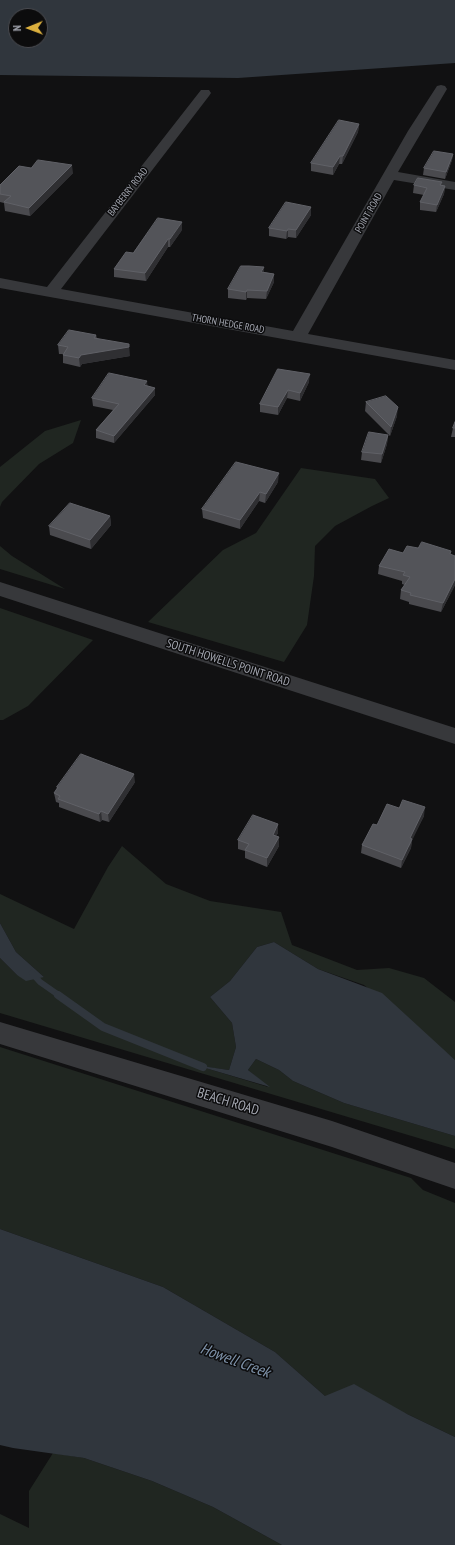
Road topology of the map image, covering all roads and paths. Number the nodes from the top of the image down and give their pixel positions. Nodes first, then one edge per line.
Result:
1 (441, 90) dead end
2 (205, 93) dead end
3 (390, 175) junction
4 (455, 186) edge
5 (0, 283) edge
6 (51, 292) junction
7 (298, 337) junction
8 (455, 366) edge
9 (0, 589) edge
10 (455, 736) edge
11 (0, 1033) edge
12 (455, 1176) edge

1 - 3 street, POINT ROAD
2 - 6 street, BAYBERRY ROAD
3 - 4 street
3 - 7 street, POINT ROAD
5 - 6 street, THORN HEDGE ROAD
6 - 7 street, THORN HEDGE ROAD
7 - 8 street, THORN HEDGE ROAD
9 - 10 street, SOUTH HOWELLS POINT ROAD
11 - 12 street, BEACH ROAD

